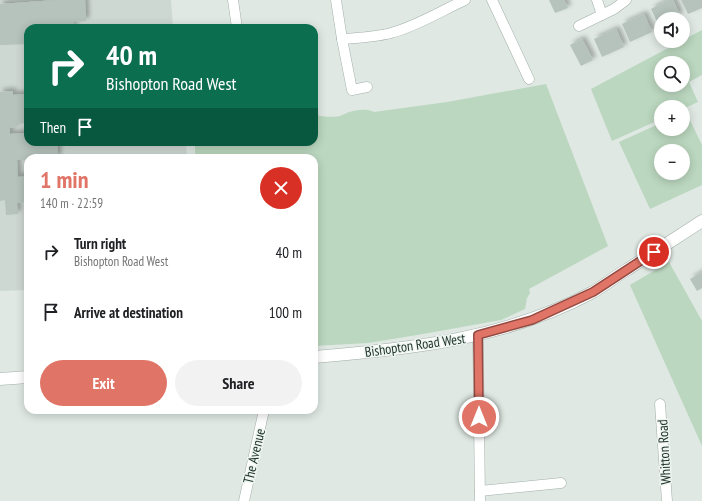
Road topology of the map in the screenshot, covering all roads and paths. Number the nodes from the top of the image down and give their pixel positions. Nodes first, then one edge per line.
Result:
1 (233, 0) edge
2 (336, 0) edge
3 (465, 0) edge
4 (492, 0) edge
5 (597, 0) edge
6 (626, 0) edge
7 (602, 15) junction
8 (236, 24) edge
9 (579, 26) dead end
10 (342, 39) junction
11 (529, 80) dead end
12 (367, 87) dead end
13 (702, 221) edge
14 (478, 335) junction
15 (318, 357) edge
16 (24, 377) edge
17 (0, 379) edge
18 (660, 404) dead end
19 (263, 414) edge
20 (561, 483) dead end
21 (480, 496) edge
22 (244, 501) edge
23 (667, 501) edge

1 - 8 street
2 - 10 street
3 - 10 street
4 - 11 street
5 - 7 street
6 - 7 street
7 - 9 street
10 - 12 street
13 - 14 street, Bishopton Road West
14 - 15 street, Bishopton Road West
14 - 21 street
16 - 17 street
18 - 23 street, Whitton Road
19 - 22 street, The Avenue
20 - 21 street

